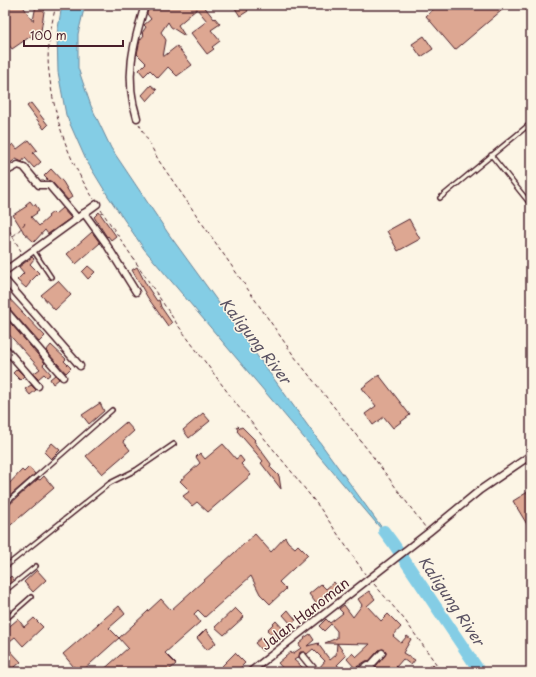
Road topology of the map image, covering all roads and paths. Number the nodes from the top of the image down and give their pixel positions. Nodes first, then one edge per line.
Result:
1 (56, 5) edge
2 (145, 5) edge
3 (137, 118) joint
4 (531, 123) edge
5 (492, 155) junction
6 (5, 172) edge
7 (440, 198) dead end
8 (97, 204) junction
9 (531, 205) edge
10 (84, 213) junction
11 (77, 218) junction
12 (27, 221) dead end
13 (9, 230) dead end
14 (13, 236) junction
15 (33, 250) junction
16 (24, 257) junction
17 (5, 271) edge
18 (52, 277) dead end
19 (5, 280) edge
20 (136, 292) dead end
21 (5, 310) edge
22 (5, 348) edge
23 (80, 366) dead end
24 (63, 377) dead end
25 (38, 386) dead end
26 (112, 410) dead end
27 (174, 444) dead end
28 (531, 455) edge
29 (5, 504) edge
30 (429, 532) junction
31 (36, 566) dead end
32 (5, 567) edge
33 (368, 579) junction
34 (5, 591) edge
35 (31, 597) dead end
36 (5, 620) edge
37 (382, 652) dead end
38 (303, 656) dead end
39 (370, 666) junction
40 (250, 672) edge
41 (316, 672) edge
42 (359, 672) edge
43 (375, 672) edge
44 (442, 672) edge

1 - 8 path
2 - 3 street
3 - 30 path
4 - 5 lane
5 - 7 lane
5 - 9 lane
6 - 11 street
8 - 10 street
8 - 33 path
10 - 11 street
10 - 20 street
11 - 15 street
12 - 14 path
13 - 14 path
14 - 16 path
15 - 16 street
15 - 18 lane
16 - 17 street
19 - 23 street
21 - 24 street
22 - 25 street
26 - 29 lane
27 - 32 lane
28 - 30 street, Jalan Hanoman
30 - 33 street, Jalan Hanoman
31 - 34 lane
33 - 40 street, Jalan Hanoman
33 - 44 path
35 - 36 lane
37 - 39 street
38 - 41 street
39 - 42 street
39 - 43 street

